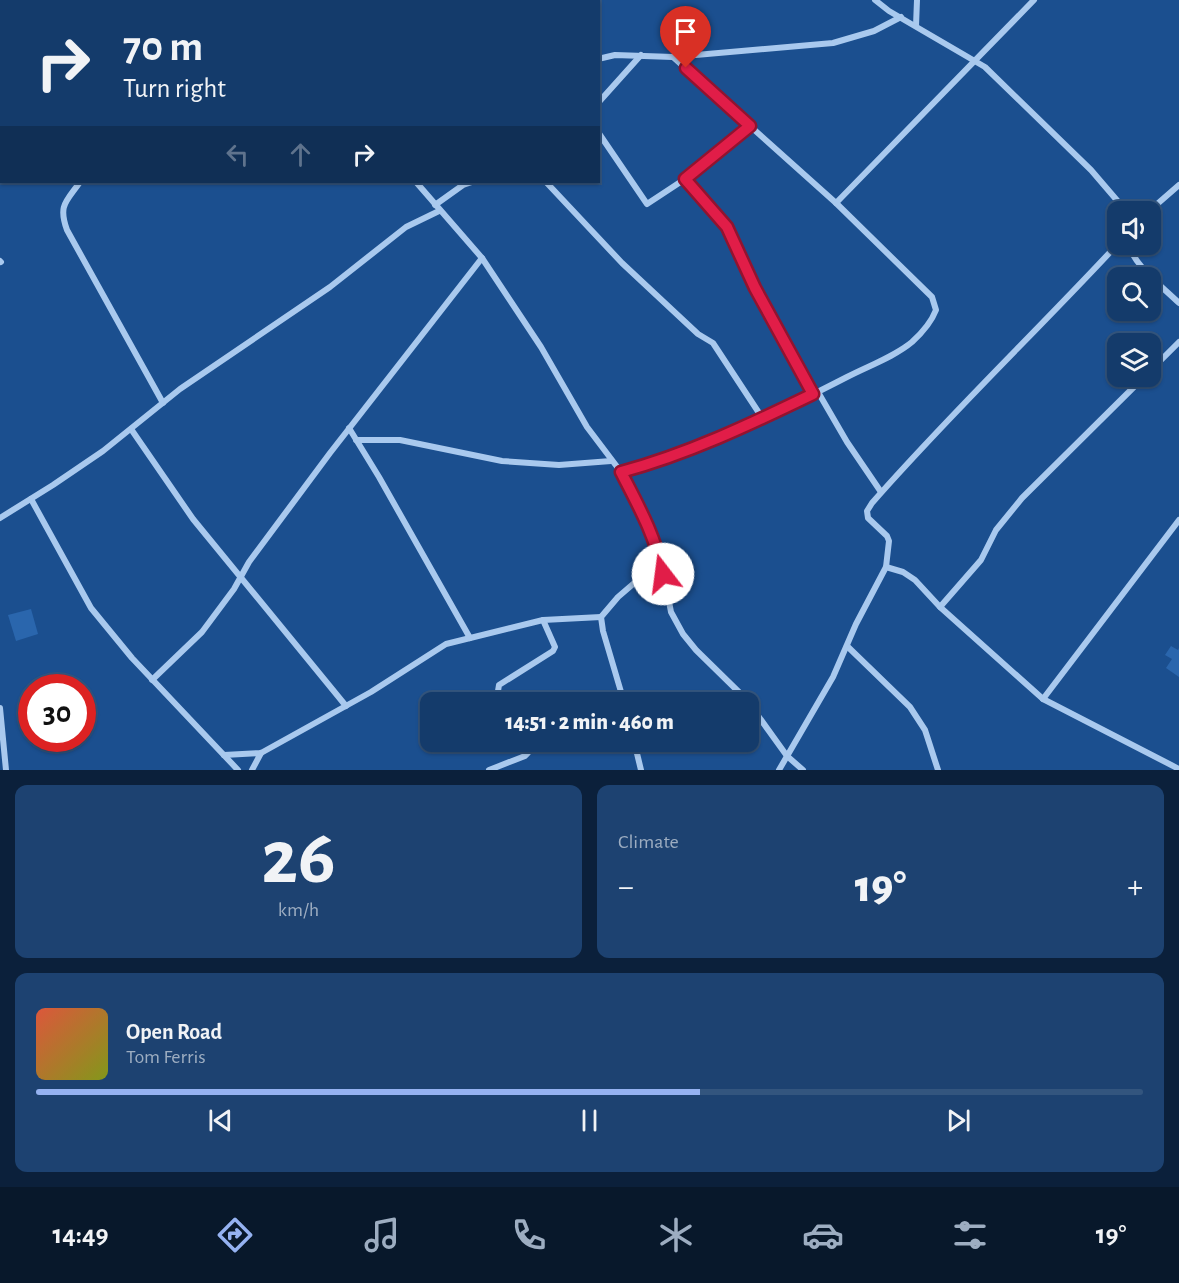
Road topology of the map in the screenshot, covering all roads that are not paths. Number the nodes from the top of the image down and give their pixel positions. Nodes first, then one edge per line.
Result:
1 (875, 0) edge
2 (917, 0) edge
3 (1034, 0) edge
4 (901, 17) junction
5 (916, 26) junction
6 (641, 55) junction
7 (673, 57) junction
8 (600, 59) edge
9 (975, 61) junction
10 (600, 102) edge
11 (750, 126) junction
12 (600, 135) edge
13 (685, 179) junction
14 (79, 183) edge
15 (417, 183) edge
16 (469, 183) edge
17 (547, 183) edge
18 (1179, 185) edge
19 (1118, 201) edge
20 (1161, 201) edge
21 (836, 203) junction
22 (437, 208) junction
23 (1107, 255) edge
24 (1134, 255) edge
25 (482, 258) junction
26 (1179, 303) edge
27 (1179, 342) edge
28 (1161, 360) edge
29 (1135, 387) edge
30 (816, 393) junction
31 (163, 403) junction
32 (763, 419) junction
33 (349, 428) junction
34 (131, 429) junction
35 (356, 440) junction
36 (611, 460) junction
37 (621, 472) junction
38 (881, 492) junction
39 (31, 499) junction
40 (0, 518) edge
41 (1179, 520) edge
42 (661, 560) junction
43 (886, 567) junction
44 (241, 577) junction
45 (642, 577) junction
46 (666, 588) junction
47 (940, 607) junction
48 (601, 617) junction
49 (543, 620) junction
50 (470, 638) junction
51 (847, 646) junction
52 (152, 680) junction
53 (498, 692) edge
54 (621, 692) edge
55 (1043, 699) junction
56 (346, 706) junction
57 (0, 708) edge
58 (528, 752) edge
59 (637, 752) edge
60 (261, 753) junction
61 (224, 755) junction
62 (787, 756) junction
63 (1179, 769) edge
64 (6, 770) edge
65 (238, 770) edge
66 (252, 770) edge
67 (489, 770) edge
68 (641, 770) edge
69 (779, 770) edge
70 (803, 770) edge
71 (938, 770) edge

1 - 4 street
2 - 5 street
3 - 9 street
4 - 5 street
4 - 7 street
5 - 9 street
6 - 7 street
6 - 8 street
6 - 10 street
7 - 11 street
9 - 19 street
9 - 21 street
11 - 13 street
11 - 21 street
12 - 13 street
13 - 30 street
14 - 31 street
15 - 22 street
16 - 22 street
17 - 32 street
18 - 20 street
21 - 30 street
22 - 25 street
22 - 31 street
23 - 38 street
24 - 26 street
25 - 33 street
25 - 36 street
27 - 28 street
29 - 47 street
30 - 32 street
30 - 38 street
31 - 34 street
32 - 37 street
33 - 35 street
33 - 44 street
34 - 39 street
34 - 44 street
35 - 36 street
35 - 50 street
36 - 37 street
37 - 42 street
38 - 43 street
39 - 40 street
39 - 52 street
41 - 55 street
42 - 45 street
42 - 46 street
43 - 47 street
43 - 51 street
44 - 52 street
44 - 56 street
45 - 46 street
45 - 48 street
46 - 62 street
47 - 55 street
48 - 49 street
48 - 54 street
49 - 50 street
49 - 53 street
50 - 56 street
51 - 62 street
51 - 71 street
52 - 61 street
55 - 63 street
56 - 60 street
57 - 64 street
58 - 67 street
59 - 68 street
60 - 61 street
60 - 66 street
61 - 65 street
62 - 69 street
62 - 70 street

